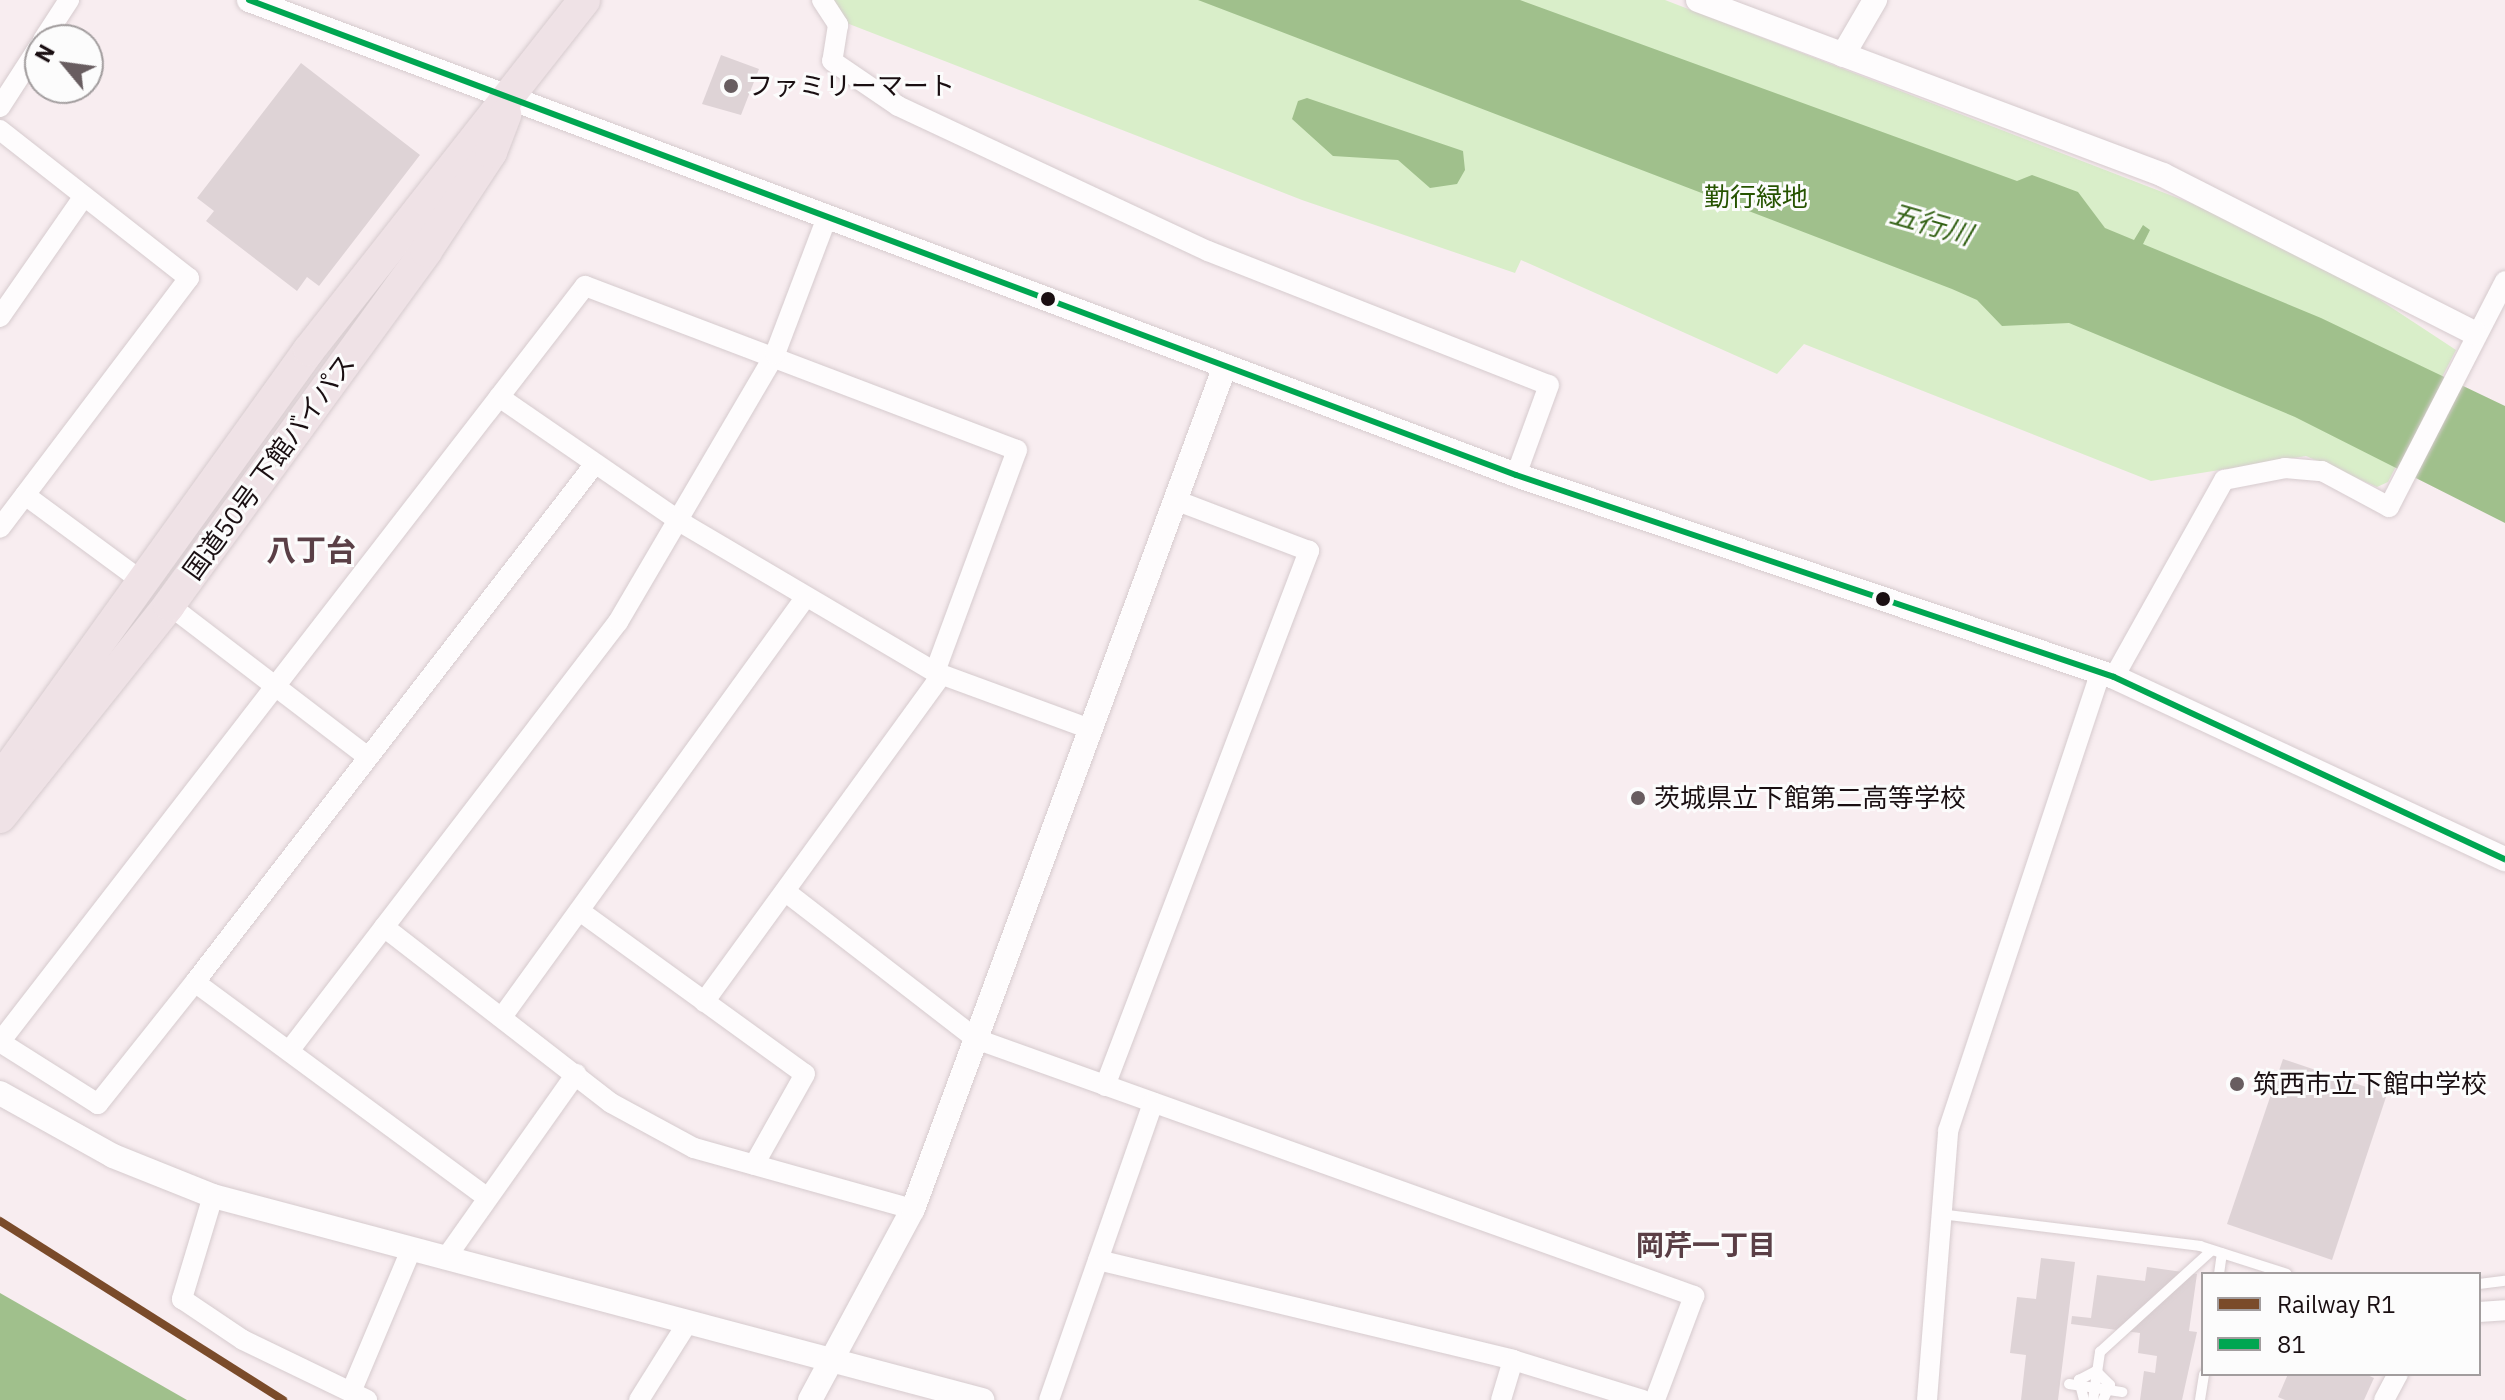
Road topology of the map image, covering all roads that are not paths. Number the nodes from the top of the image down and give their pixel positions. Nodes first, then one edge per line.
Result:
1 (69, 0) edge
2 (249, 0) edge
3 (584, 0) edge
4 (822, 0) edge
5 (1698, 0) edge
6 (1875, 0) edge
7 (54, 24) edge
8 (1843, 55) junction
9 (24, 70) edge
10 (511, 101) junction
11 (0, 107) edge
12 (0, 130) edge
13 (84, 196) junction
14 (826, 220) junction
15 (2505, 281) edge
16 (0, 317) edge
17 (2474, 333) junction
18 (775, 354) junction
19 (1225, 366) junction
20 (499, 397) junction
21 (594, 465) junction
22 (1516, 475) junction
23 (25, 495) junction
24 (1175, 500) junction
25 (682, 523) junction
26 (0, 528) edge
27 (139, 579) junction
28 (805, 598) junction
29 (169, 605) junction
30 (938, 674) junction
31 (2107, 675) junction
32 (275, 687) junction
33 (1090, 729) junction
34 (368, 757) junction
35 (11, 775) edge
36 (0, 817) edge
37 (0, 824) edge
38 (2505, 859) edge
39 (786, 892) junction
40 (581, 912) junction
41 (384, 927) junction
42 (195, 982) junction
43 (704, 1002) junction
44 (502, 1017) junction
45 (976, 1039) junction
46 (289, 1051) junction
47 (576, 1074) junction
48 (1105, 1086) junction
49 (0, 1093) edge
50 (1153, 1103) junction
51 (754, 1165) junction
52 (213, 1196) junction
53 (485, 1196) junction
54 (913, 1209) junction
55 (1939, 1214) junction
56 (411, 1250) junction
57 (2217, 1251) junction
58 (445, 1259) junction
59 (1098, 1260) junction
60 (2219, 1272) edge
61 (2281, 1272) edge
62 (2505, 1281) edge
63 (2481, 1284) edge
64 (2505, 1310) edge
65 (2481, 1312) edge
66 (688, 1322) junction
67 (834, 1359) junction
68 (1513, 1360) junction
69 (2096, 1371) junction
70 (2204, 1376) edge
71 (2397, 1376) edge
72 (2073, 1384) junction
73 (2122, 1392) dead end
74 (2094, 1394) edge
75 (2106, 1395) edge
76 (359, 1396) edge
77 (639, 1400) edge
78 (810, 1400) edge
79 (982, 1400) edge
80 (1049, 1400) edge
81 (1501, 1400) edge
82 (1643, 1400) edge
83 (1655, 1400) edge
84 (1927, 1400) edge
85 (2084, 1400) edge
86 (2200, 1400) edge
87 (2384, 1400) edge

1 - 7 street
2 - 10 street
3 - 10 highway, 国道50号 下館バイパス
4 - 22 street
5 - 8 street
6 - 8 street
8 - 17 street
9 - 11 street
10 - 14 street
10 - 27 highway, 国道50号 下館バイパス
10 - 29 highway, 国道50号 下館バイパス
12 - 13 street
13 - 16 street
13 - 23 street
14 - 18 street
14 - 19 street
15 - 17 street
17 - 31 street
18 - 20 street
18 - 25 street
18 - 30 street
19 - 22 street
19 - 24 street
20 - 21 street
20 - 32 street
21 - 25 street
21 - 34 street
22 - 31 street
23 - 26 street
23 - 27 street
24 - 33 street
24 - 48 street
25 - 28 street
25 - 41 street
27 - 35 highway, 国道50号 下館バイパス
28 - 30 street
28 - 40 street
29 - 32 street
29 - 35 highway, 国道50号 下館バイパス
30 - 33 street
30 - 39 street
31 - 38 street
31 - 55 street
32 - 34 street
32 - 42 street
33 - 45 street
34 - 42 street
35 - 36 highway, 国道50号 下館バイパス
35 - 37 highway
39 - 43 street
39 - 45 street
40 - 43 street
40 - 44 street
41 - 44 street
41 - 46 street
42 - 46 street
43 - 51 street
44 - 47 street
45 - 48 street
45 - 54 street
46 - 53 street
47 - 51 street
47 - 53 street
48 - 50 street
49 - 52 street
50 - 59 street
50 - 83 street
51 - 54 street
52 - 56 street
52 - 76 street
53 - 58 street
54 - 67 street
55 - 57 lane
55 - 84 street
56 - 58 street
56 - 76 street
57 - 60 lane
57 - 61 lane
57 - 69 lane
58 - 66 street
59 - 68 street
59 - 80 street
62 - 63 lane
64 - 65 street
66 - 67 street
66 - 77 street
67 - 78 street
67 - 79 street
68 - 81 street
68 - 82 street
69 - 72 lane
69 - 74 lane
69 - 75 lane
70 - 86 lane
71 - 87 street
72 - 74 lane
72 - 85 lane
73 - 75 lane
74 - 75 lane

